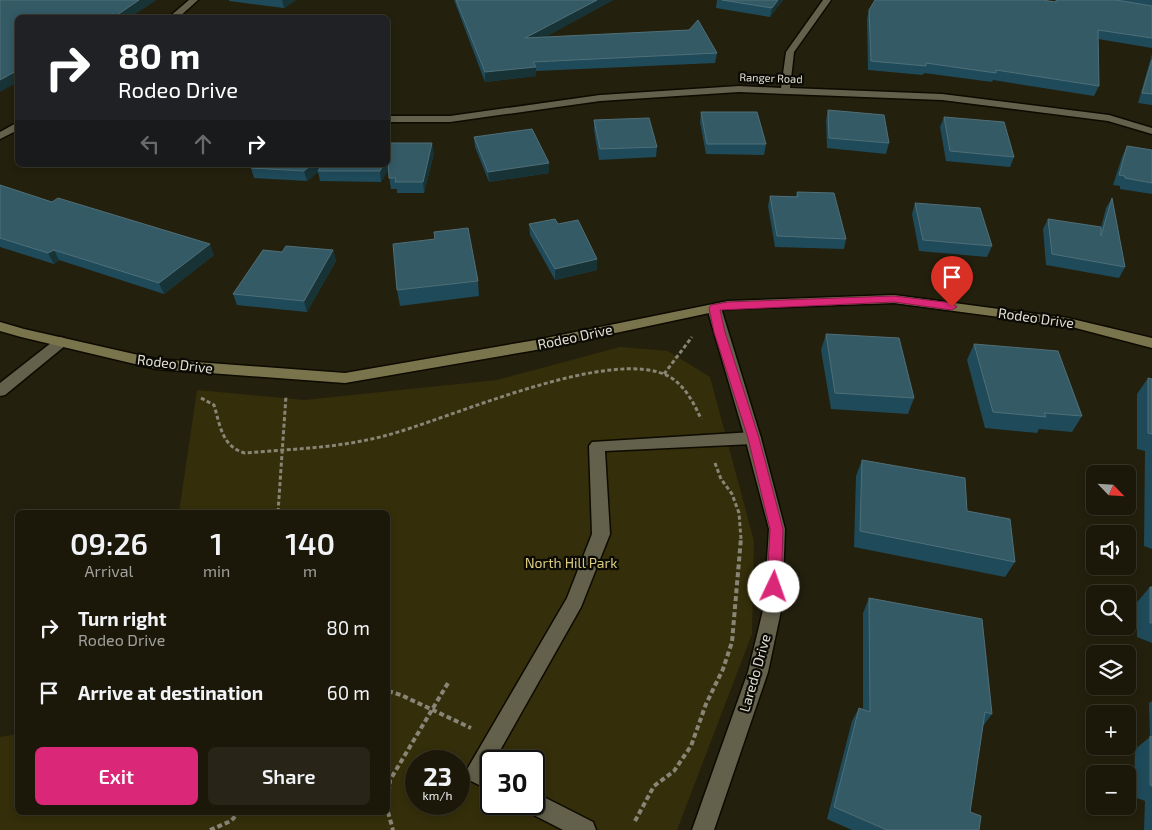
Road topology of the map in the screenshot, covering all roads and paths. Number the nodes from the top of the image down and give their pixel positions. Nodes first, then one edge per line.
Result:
1 (194, 0) edge
2 (827, 0) edge
3 (176, 15) edge
4 (785, 90) junction
5 (390, 119) edge
6 (15, 127) edge
7 (1152, 131) edge
8 (0, 136) edge
9 (714, 308) junction
10 (0, 326) edge
11 (692, 337) dead end
12 (61, 342) junction
13 (1152, 343) edge
14 (664, 374) junction
15 (295, 375) junction
16 (0, 391) edge
17 (201, 398) dead end
18 (703, 423) dead end
19 (753, 438) junction
20 (282, 450) junction
21 (714, 460) dead end
22 (278, 510) edge
23 (448, 683) dead end
24 (390, 691) edge
25 (432, 710) junction
26 (495, 740) junction
27 (489, 750) edge
28 (480, 766) edge
29 (480, 775) edge
30 (390, 780) edge
31 (545, 809) edge
32 (236, 815) edge
33 (389, 815) edge
34 (635, 822) dead end
35 (210, 830) edge
36 (393, 830) edge
37 (585, 830) edge
38 (702, 830) edge

1 - 3 street
2 - 4 street
4 - 5 street, Ranger Road
4 - 7 street, Ranger Road
6 - 8 street
9 - 13 street, Rodeo Drive
9 - 15 street, Rodeo Drive
9 - 19 street, Laredo Drive
10 - 12 street, Rodeo Drive
11 - 14 path
12 - 15 street, Rodeo Drive
12 - 16 street
14 - 18 path
14 - 20 path
15 - 20 path
17 - 20 path
19 - 26 street
19 - 38 street, Laredo Drive
20 - 22 path
21 - 34 path
23 - 25 path
24 - 25 path
25 - 26 path
25 - 30 path
26 - 27 street
28 - 29 street
31 - 37 street
32 - 35 path
33 - 36 path

